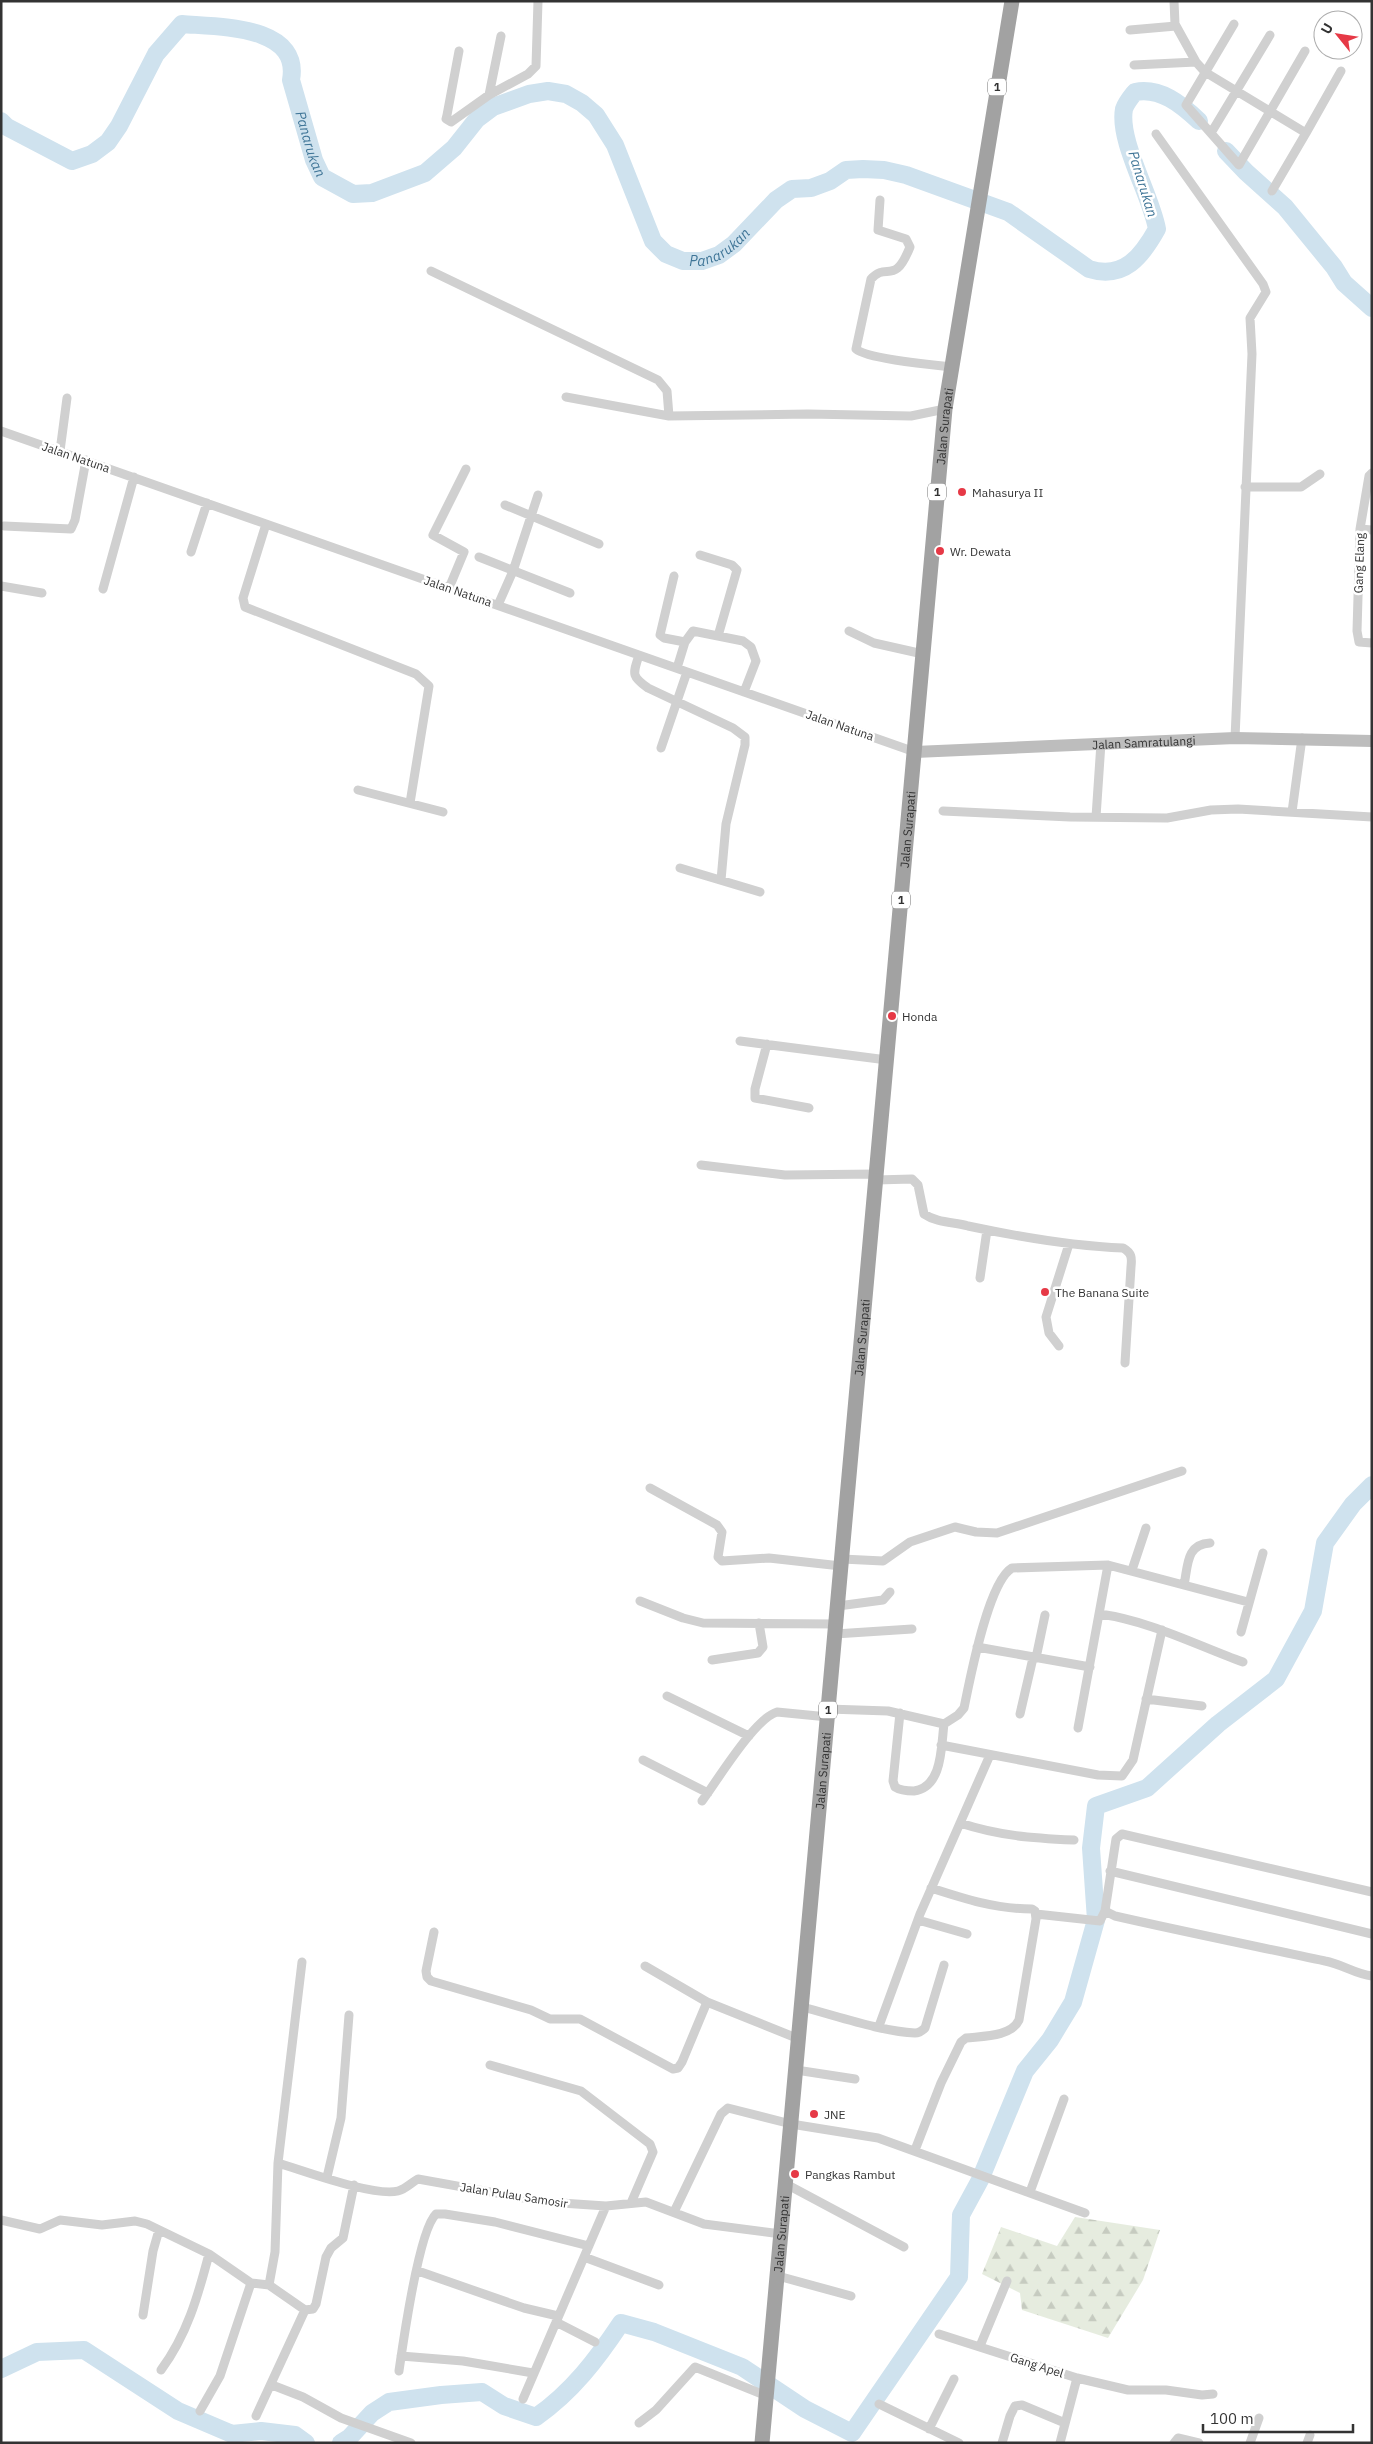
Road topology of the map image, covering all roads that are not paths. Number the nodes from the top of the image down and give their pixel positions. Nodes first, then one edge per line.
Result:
1 (538, 1) edge
2 (1012, 1) edge
3 (1174, 1) edge
4 (1234, 24) dead end
5 (1176, 26) junction
6 (1130, 30) dead end
7 (1270, 35) dead end
8 (501, 36) dead end
9 (1305, 51) dead end
10 (459, 52) dead end
11 (1196, 62) junction
12 (1134, 65) dead end
13 (1341, 71) dead end
14 (1205, 72) junction
15 (1236, 92) junction
16 (489, 95) junction
17 (1270, 112) junction
18 (1211, 133) junction
19 (1306, 133) junction
20 (1156, 134) dead end
21 (1272, 191) dead end
22 (880, 200) dead end
23 (431, 271) dead end
24 (952, 368) junction
25 (566, 397) dead end
26 (67, 398) dead end
27 (945, 409) junction
28 (669, 416) junction
29 (1, 431) edge
30 (60, 451) junction
31 (86, 460) junction
32 (466, 469) dead end
33 (1372, 473) edge
34 (1320, 474) dead end
35 (134, 477) junction
36 (1245, 486) junction
37 (538, 495) dead end
38 (207, 503) junction
39 (505, 505) dead end
40 (531, 517) junction
41 (266, 524) junction
42 (4, 526) dead end
43 (1360, 529) junction
44 (1372, 530) edge
45 (599, 544) dead end
46 (191, 552) dead end
47 (700, 555) dead end
48 (479, 558) dead end
49 (513, 571) junction
50 (674, 576) dead end
51 (1, 586) edge
52 (449, 588) junction
53 (103, 589) dead end
54 (42, 593) dead end
55 (570, 593) dead end
56 (498, 605) junction
57 (849, 631) dead end
58 (718, 636) junction
59 (686, 642) junction
60 (1372, 644) edge
61 (923, 654) junction
62 (638, 655) junction
63 (677, 668) junction
64 (688, 672) junction
65 (744, 692) junction
66 (676, 702) junction
67 (1235, 738) junction
68 (1302, 738) junction
69 (1372, 742) edge
70 (1101, 743) junction
71 (661, 748) dead end
72 (915, 752) junction
73 (358, 790) dead end
74 (410, 803) junction
75 (943, 811) dead end
76 (443, 812) dead end
77 (1292, 812) junction
78 (1096, 817) junction
79 (1372, 817) edge
80 (680, 868) dead end
81 (721, 880) junction
82 (760, 892) dead end
83 (740, 1041) dead end
84 (767, 1044) junction
85 (887, 1060) junction
86 (809, 1108) dead end
87 (701, 1165) dead end
88 (877, 1177) junction
89 (987, 1230) junction
90 (1069, 1244) junction
91 (980, 1278) dead end
92 (1058, 1346) dead end
93 (1125, 1363) dead end
94 (1182, 1471) dead end
95 (650, 1488) dead end
96 (1146, 1528) dead end
97 (1210, 1543) dead end
98 (1263, 1553) dead end
99 (842, 1562) junction
100 (1108, 1565) junction
101 (1132, 1570) junction
102 (1184, 1585) junction
103 (890, 1592) dead end
104 (640, 1601) dead end
105 (1248, 1602) junction
106 (838, 1606) junction
107 (1100, 1614) junction
108 (1045, 1615) dead end
109 (759, 1623) junction
110 (836, 1629) junction
111 (912, 1629) dead end
112 (1162, 1630) junction
113 (1241, 1632) dead end
114 (977, 1648) junction
115 (1034, 1658) junction
116 (712, 1660) dead end
117 (1243, 1662) dead end
118 (1090, 1667) junction
119 (667, 1696) dead end
120 (1146, 1699) junction
121 (1202, 1706) dead end
122 (828, 1713) junction
123 (900, 1713) junction
124 (1020, 1714) dead end
125 (944, 1724) junction
126 (1078, 1728) dead end
127 (750, 1736) junction
128 (941, 1745) junction
129 (990, 1755) junction
130 (643, 1760) dead end
131 (708, 1792) junction
132 (702, 1801) dead end
133 (960, 1823) junction
134 (1074, 1840) dead end
135 (1110, 1872) junction
136 (931, 1888) junction
137 (1372, 1892) edge
138 (1105, 1911) junction
139 (1036, 1914) junction
140 (918, 1920) junction
141 (434, 1932) dead end
142 (967, 1934) dead end
143 (1372, 1934) edge
144 (302, 1962) dead end
145 (944, 1965) dead end
146 (645, 1966) dead end
147 (1372, 1976) edge
148 (707, 2002) junction
149 (802, 2007) junction
150 (349, 2015) dead end
151 (879, 2026) junction
152 (799, 2039) junction
153 (490, 2064) dead end
154 (796, 2070) junction
155 (855, 2079) dead end
156 (1064, 2098) dead end
157 (791, 2124) junction
158 (916, 2150) junction
159 (278, 2163) junction
160 (327, 2177) junction
161 (786, 2184) junction
162 (354, 2185) junction
163 (1030, 2192) junction
164 (631, 2203) junction
165 (606, 2206) junction
166 (674, 2212) junction
167 (1085, 2213) dead end
168 (1, 2220) edge
169 (160, 2230) junction
170 (781, 2234) junction
171 (589, 2246) junction
172 (904, 2247) dead end
173 (208, 2254) junction
174 (584, 2256) junction
175 (418, 2271) junction
176 (778, 2276) junction
177 (1007, 2281) dead end
178 (251, 2283) junction
179 (269, 2285) junction
180 (659, 2285) dead end
181 (850, 2296) dead end
182 (305, 2310) junction
183 (143, 2315) dead end
184 (557, 2319) junction
185 (939, 2334) dead end
186 (595, 2342) dead end
187 (980, 2346) junction
188 (401, 2356) junction
189 (161, 2370) dead end
190 (399, 2371) dead end
191 (533, 2373) junction
192 (1077, 2378) junction
193 (954, 2380) dead end
194 (272, 2385) junction
195 (767, 2393) junction
196 (1213, 2394) dead end
197 (524, 2399) dead end
198 (880, 2404) dead end
199 (200, 2410) dead end
200 (256, 2416) dead end
201 (1259, 2418) dead end
202 (1065, 2423) junction
203 (640, 2424) dead end
204 (929, 2429) junction
205 (411, 2443) edge
206 (762, 2443) edge
207 (959, 2443) edge
208 (1002, 2443) edge
209 (1060, 2443) edge
210 (1174, 2443) edge
211 (1199, 2443) edge
212 (1250, 2443) edge

1 - 16 street
2 - 24 highway, Jalan Surapati / 1
3 - 5 street
4 - 14 street
5 - 6 street
5 - 11 street
7 - 15 street
8 - 16 street
9 - 17 street
10 - 16 street
11 - 12 street
11 - 14 street
13 - 19 street
14 - 15 street
14 - 18 street
15 - 17 street
15 - 18 street
17 - 18 street
17 - 19 street
19 - 21 street
20 - 36 street
22 - 24 street
23 - 28 street
24 - 27 highway, Jalan Surapati / 1
25 - 28 street
26 - 30 street
27 - 28 street
27 - 61 highway, Jalan Surapati / 1
29 - 30 street, Jalan Natuna
30 - 31 street, Jalan Natuna
31 - 35 street, Jalan Natuna
31 - 42 street
32 - 52 street
33 - 43 street, Gang Elang
34 - 36 street
35 - 38 street, Jalan Natuna
35 - 53 street
36 - 67 street
37 - 40 street
38 - 41 street, Jalan Natuna
38 - 46 street
39 - 40 street
40 - 45 street
40 - 49 street
41 - 52 street, Jalan Natuna
41 - 74 street
43 - 44 street
43 - 60 street, Gang Elang
47 - 58 street
48 - 49 street
49 - 55 street
49 - 56 street
50 - 59 street
51 - 54 street
52 - 56 street, Jalan Natuna
56 - 62 street, Jalan Natuna
57 - 61 street
58 - 59 street
58 - 65 street
59 - 63 street
61 - 72 highway, Jalan Surapati / 1
62 - 63 street, Jalan Natuna
62 - 66 street
63 - 64 street, Jalan Natuna
64 - 65 street, Jalan Natuna
64 - 66 street
65 - 72 street, Jalan Natuna
66 - 71 street
66 - 81 street
67 - 68 main road, Jalan Samratulangi
67 - 70 main road, Jalan Samratulangi
68 - 69 main road, Jalan Samratulangi
68 - 77 street
70 - 72 main road, Jalan Samratulangi
70 - 78 street
72 - 85 highway, Jalan Surapati / 1
73 - 74 street
74 - 76 street
75 - 78 street
77 - 78 street
77 - 79 street
80 - 81 street
81 - 82 street
83 - 84 street
84 - 85 street
84 - 86 street
85 - 88 highway, Jalan Surapati / 1
87 - 88 street
88 - 89 street
88 - 99 highway, Jalan Surapati / 1
89 - 90 street
89 - 91 street
90 - 92 street
90 - 93 street
94 - 99 street
95 - 99 street
96 - 101 street
97 - 102 street
98 - 105 street
99 - 106 highway, Jalan Surapati / 1
100 - 101 street
100 - 107 street
100 - 114 street
101 - 102 street
102 - 105 street
103 - 106 street
104 - 109 street
105 - 113 street
106 - 110 highway, Jalan Surapati / 1
107 - 112 street
107 - 118 street
108 - 115 street
109 - 110 street
109 - 116 street
110 - 111 street
110 - 122 highway, Jalan Surapati / 1
112 - 117 street
112 - 120 street
114 - 115 street
114 - 125 street
115 - 118 street
115 - 124 street
118 - 126 street
119 - 127 street
120 - 121 street
120 - 129 street
122 - 123 street
122 - 127 street
122 - 149 highway, Jalan Surapati / 1
123 - 125 street
123 - 128 street
125 - 128 street
127 - 131 street
128 - 129 street
129 - 133 street
130 - 131 street
131 - 132 street
133 - 134 street
133 - 136 street
135 - 137 street
135 - 138 street
135 - 143 street
136 - 139 street
136 - 140 street
138 - 139 street
138 - 147 street
139 - 158 street
140 - 142 street
140 - 151 street
141 - 148 street
144 - 159 street
145 - 151 street
146 - 148 street
148 - 152 street
149 - 151 street
149 - 152 highway, Jalan Surapati / 1
150 - 160 street
152 - 154 highway, Jalan Surapati / 1
153 - 164 street
154 - 155 street
154 - 157 highway, Jalan Surapati / 1
156 - 163 street
157 - 158 street
157 - 161 highway, Jalan Surapati / 1
157 - 166 street
158 - 163 street
159 - 160 street, Jalan Pulau Samosir
159 - 179 street
160 - 162 street, Jalan Pulau Samosir
161 - 170 highway, Jalan Surapati / 1
161 - 172 street
162 - 165 street, Jalan Pulau Samosir
162 - 182 street
163 - 167 street
164 - 165 street, Jalan Pulau Samosir
164 - 166 street, Jalan Pulau Samosir
165 - 171 street
166 - 170 street, Jalan Pulau Samosir
168 - 169 street
169 - 173 street
169 - 183 street
170 - 176 highway, Jalan Surapati / 1
171 - 174 street
171 - 175 street
173 - 178 street
173 - 189 street
174 - 180 street
174 - 184 street
175 - 184 street
175 - 188 street
176 - 181 street
176 - 195 highway, Jalan Surapati / 1
177 - 187 street
178 - 179 street
178 - 199 street
179 - 182 street
182 - 194 street
184 - 186 street
184 - 191 street
185 - 187 street, Gang Apel
187 - 192 street, Gang Apel
188 - 190 street
188 - 191 street
191 - 197 street
192 - 196 street
192 - 202 street, Gang Apel
193 - 204 street
194 - 200 street
194 - 205 street
195 - 203 street
195 - 206 highway, Jalan Surapati / 1
198 - 204 street
201 - 212 street
202 - 208 street
202 - 209 street, Gang Apel
204 - 207 street
210 - 211 street

